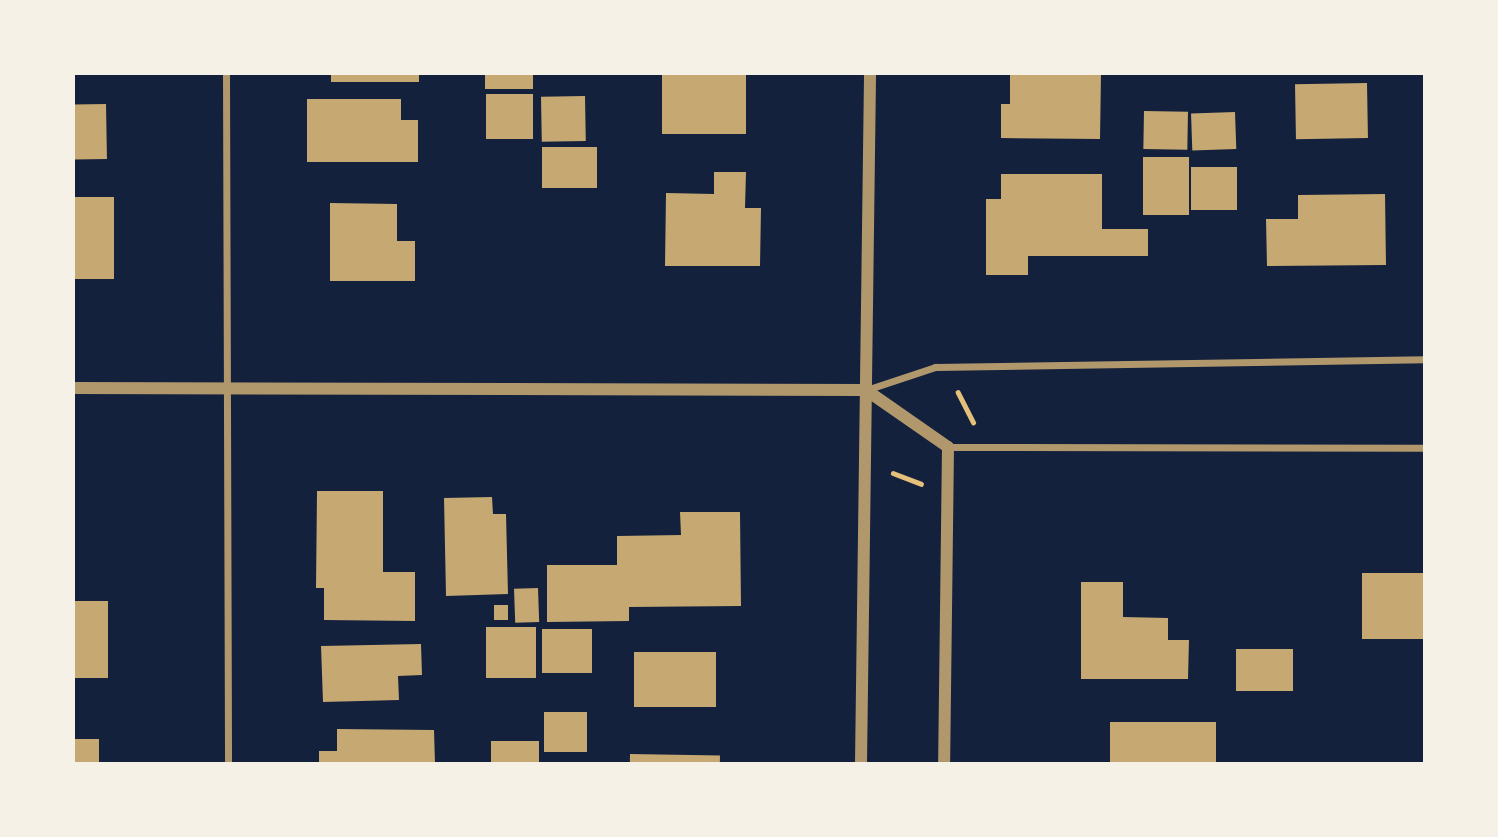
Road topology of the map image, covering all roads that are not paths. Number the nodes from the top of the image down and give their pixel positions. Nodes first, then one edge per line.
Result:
1 (226, 74) edge
2 (870, 74) edge
3 (1424, 359) edge
4 (74, 388) edge
5 (230, 388) junction
6 (866, 390) junction
7 (948, 447) junction
8 (1424, 448) edge
9 (228, 764) edge
10 (861, 764) edge
11 (944, 764) edge

1 - 5 street
2 - 6 street
3 - 6 street
4 - 5 street
5 - 6 street
5 - 9 street
6 - 7 street
6 - 10 street
7 - 8 street
7 - 11 street

